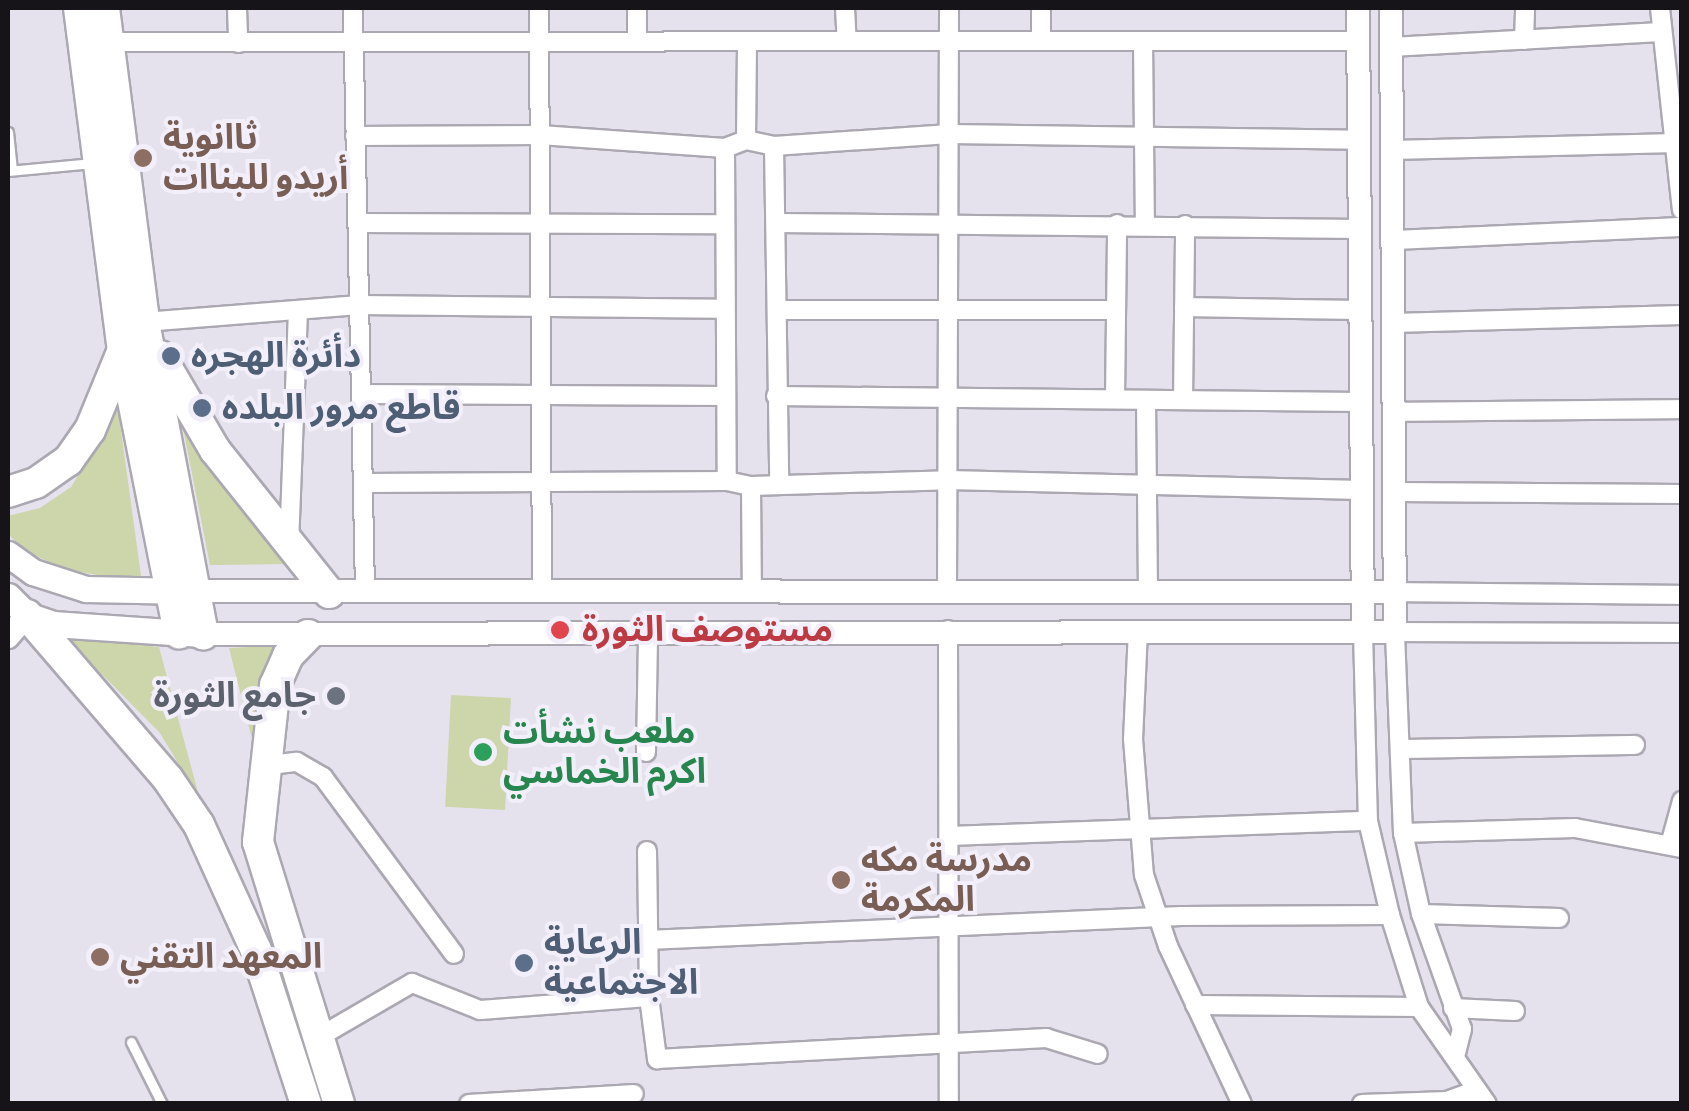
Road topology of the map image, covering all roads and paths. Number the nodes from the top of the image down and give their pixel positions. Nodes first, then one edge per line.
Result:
1 (79, 8) edge
2 (104, 8) edge
3 (237, 8) edge
4 (353, 8) edge
5 (539, 8) edge
6 (637, 8) edge
7 (846, 8) edge
8 (949, 8) edge
9 (1041, 8) edge
10 (1358, 8) edge
11 (1391, 8) edge
12 (1525, 8) edge
13 (1660, 8) edge
14 (1661, 32) junction
15 (539, 40) junction
16 (638, 40) junction
17 (1524, 40) junction
18 (846, 41) junction
19 (950, 41) junction
20 (1041, 41) junction
21 (1143, 41) junction
22 (1358, 41) junction
23 (107, 42) junction
24 (353, 42) junction
25 (746, 42) junction
26 (238, 43) junction
27 (1391, 47) junction
28 (1677, 114) edge
29 (8, 132) edge
30 (950, 134) junction
31 (356, 136) junction
32 (540, 136) junction
33 (1144, 137) junction
34 (746, 140) junction
35 (1359, 140) junction
36 (1676, 143) junction
37 (774, 146) junction
38 (725, 148) junction
39 (1392, 150) junction
40 (96, 163) junction
41 (10, 170) edge
42 (1682, 210) edge
43 (950, 220) junction
44 (358, 223) junction
45 (540, 223) junction
46 (777, 223) junction
47 (721, 224) junction
48 (1117, 224) junction
49 (1145, 224) junction
50 (1185, 225) junction
51 (1682, 227) edge
52 (1360, 229) junction
53 (1393, 240) junction
54 (359, 305) junction
55 (1184, 307) junction
56 (540, 309) junction
57 (722, 309) junction
58 (298, 310) junction
59 (776, 310) junction
60 (1116, 310) junction
61 (1360, 310) junction
62 (949, 311) junction
63 (1682, 315) edge
64 (144, 322) junction
65 (1393, 324) junction
66 (123, 350) junction
67 (541, 393) junction
68 (361, 394) junction
69 (725, 396) junction
70 (776, 396) junction
71 (948, 398) junction
72 (1115, 399) junction
73 (1146, 400) junction
74 (1183, 400) junction
75 (1361, 402) junction
76 (1682, 409) edge
77 (1394, 412) junction
78 (727, 480) junction
79 (948, 480) junction
80 (363, 482) junction
81 (541, 482) junction
82 (778, 482) junction
83 (1147, 485) junction
84 (750, 486) junction
85 (1362, 490) junction
86 (8, 492) edge
87 (1394, 492) junction
88 (1682, 494) edge
89 (289, 548) junction
90 (8, 554) edge
91 (1148, 588) junction
92 (948, 589) junction
93 (180, 591) junction
94 (365, 592) junction
95 (1362, 592) junction
96 (1395, 592) junction
97 (329, 593) junction
98 (542, 593) junction
99 (746, 593) junction
100 (1682, 596) edge
101 (14, 616) edge
102 (948, 630) junction
103 (1138, 630) junction
104 (1363, 632) junction
105 (1395, 632) junction
106 (738, 633) junction
107 (1682, 633) edge
108 (191, 634) junction
109 (648, 634) junction
110 (308, 636) junction
111 (1635, 745) dead end
112 (1400, 749) junction
113 (646, 752) dead end
114 (262, 766) junction
115 (1682, 801) edge
116 (1368, 821) junction
117 (1138, 831) junction
118 (1403, 833) junction
119 (949, 836) junction
120 (1676, 846) edge
121 (647, 851) dead end
122 (1421, 914) junction
123 (1390, 915) junction
124 (1158, 918) junction
125 (1560, 918) dead end
126 (949, 928) junction
127 (648, 940) junction
128 (454, 954) dead end
129 (649, 997) junction
130 (1196, 1005) junction
131 (1419, 1007) junction
132 (1453, 1008) junction
133 (1515, 1011) dead end
134 (319, 1037) junction
135 (131, 1042) dead end
136 (948, 1044) junction
137 (1456, 1053) junction
138 (1098, 1054) dead end
139 (634, 1094) dead end
140 (1482, 1097) edge
141 (304, 1103) edge
142 (162, 1104) edge
143 (340, 1104) edge
144 (469, 1104) edge
145 (949, 1104) edge
146 (1242, 1104) edge
147 (1362, 1104) edge

1 - 40 highway
2 - 23 highway
3 - 26 street
4 - 24 street
5 - 15 street
6 - 16 street
7 - 18 street
8 - 19 street
9 - 20 street
10 - 22 street
11 - 27 street
12 - 17 street
13 - 14 street
14 - 17 street
14 - 28 street
15 - 16 street
15 - 24 street
15 - 32 street
16 - 25 street
17 - 27 street
18 - 19 street
18 - 25 street
19 - 20 street
19 - 30 street
20 - 21 street
21 - 22 street
21 - 33 street
22 - 35 street
23 - 26 street
23 - 64 highway
24 - 26 street
24 - 31 street
25 - 34 street
27 - 39 street
28 - 36 street
29 - 41 lane
30 - 33 street
30 - 37 street
30 - 43 street
31 - 32 street
31 - 44 street
32 - 38 street
32 - 45 street
33 - 35 street
33 - 49 street
34 - 37 street
34 - 38 street
35 - 52 street
36 - 39 street
36 - 42 street
37 - 46 street
38 - 47 street
39 - 53 street
40 - 41 lane
40 - 66 highway
43 - 46 street
43 - 48 street
43 - 62 street
44 - 45 street
44 - 54 street
45 - 47 street
45 - 56 street
46 - 59 street
47 - 57 street
48 - 49 street
48 - 60 street
49 - 50 street
50 - 52 street
50 - 55 street
51 - 53 street
52 - 61 street
53 - 65 street
54 - 56 street
54 - 58 street
54 - 68 street
55 - 61 street
55 - 74 street
56 - 57 street
56 - 67 street
57 - 69 street
58 - 64 street
58 - 89 street
59 - 62 street
59 - 70 street
60 - 62 street
60 - 72 street
61 - 75 street
62 - 71 street
63 - 65 street
64 - 89 highway
64 - 93 highway
65 - 77 street
66 - 86 highway
66 - 93 highway
67 - 68 street
67 - 69 street
67 - 81 street
68 - 80 street
69 - 78 street
70 - 71 street
70 - 82 street
71 - 72 street
71 - 79 street
72 - 73 street
73 - 74 street
73 - 83 street
74 - 75 street
75 - 85 street
76 - 77 street
77 - 87 street
78 - 81 street
78 - 84 street
79 - 82 street
79 - 83 street
79 - 92 street
80 - 81 street
80 - 94 street
81 - 98 street
82 - 84 street
83 - 85 street
83 - 91 street
84 - 99 street
85 - 95 street
87 - 88 street
87 - 96 street
89 - 97 highway
90 - 93 main road
91 - 92 street
91 - 95 street
92 - 99 street
93 - 97 street
93 - 108 highway
94 - 97 street
94 - 98 street
95 - 96 street
95 - 104 street
96 - 100 street
96 - 105 street
98 - 99 street
99 - 106 street
101 - 108 main road
101 - 141 highway
102 - 103 street
102 - 106 street
102 - 119 street
103 - 104 street
103 - 117 street
104 - 105 street
104 - 116 street
105 - 107 street
105 - 112 street
106 - 109 street
108 - 110 street
109 - 110 street
109 - 113 street
110 - 114 highway
111 - 112 street
112 - 118 street
114 - 128 street
114 - 134 highway
115 - 120 street
116 - 117 street
116 - 123 street
117 - 119 street
117 - 124 street
118 - 120 street
118 - 122 street
119 - 126 street
121 - 127 street
122 - 125 street
122 - 132 street
123 - 124 street
123 - 131 street
124 - 126 street
124 - 130 street
126 - 127 street
126 - 136 street
127 - 129 street
129 - 134 street
129 - 136 street
130 - 131 street
130 - 146 street
131 - 137 street
132 - 133 street
132 - 137 street
134 - 143 highway
135 - 142 lane
136 - 138 street
136 - 145 street
137 - 140 street
139 - 144 street
140 - 147 street

